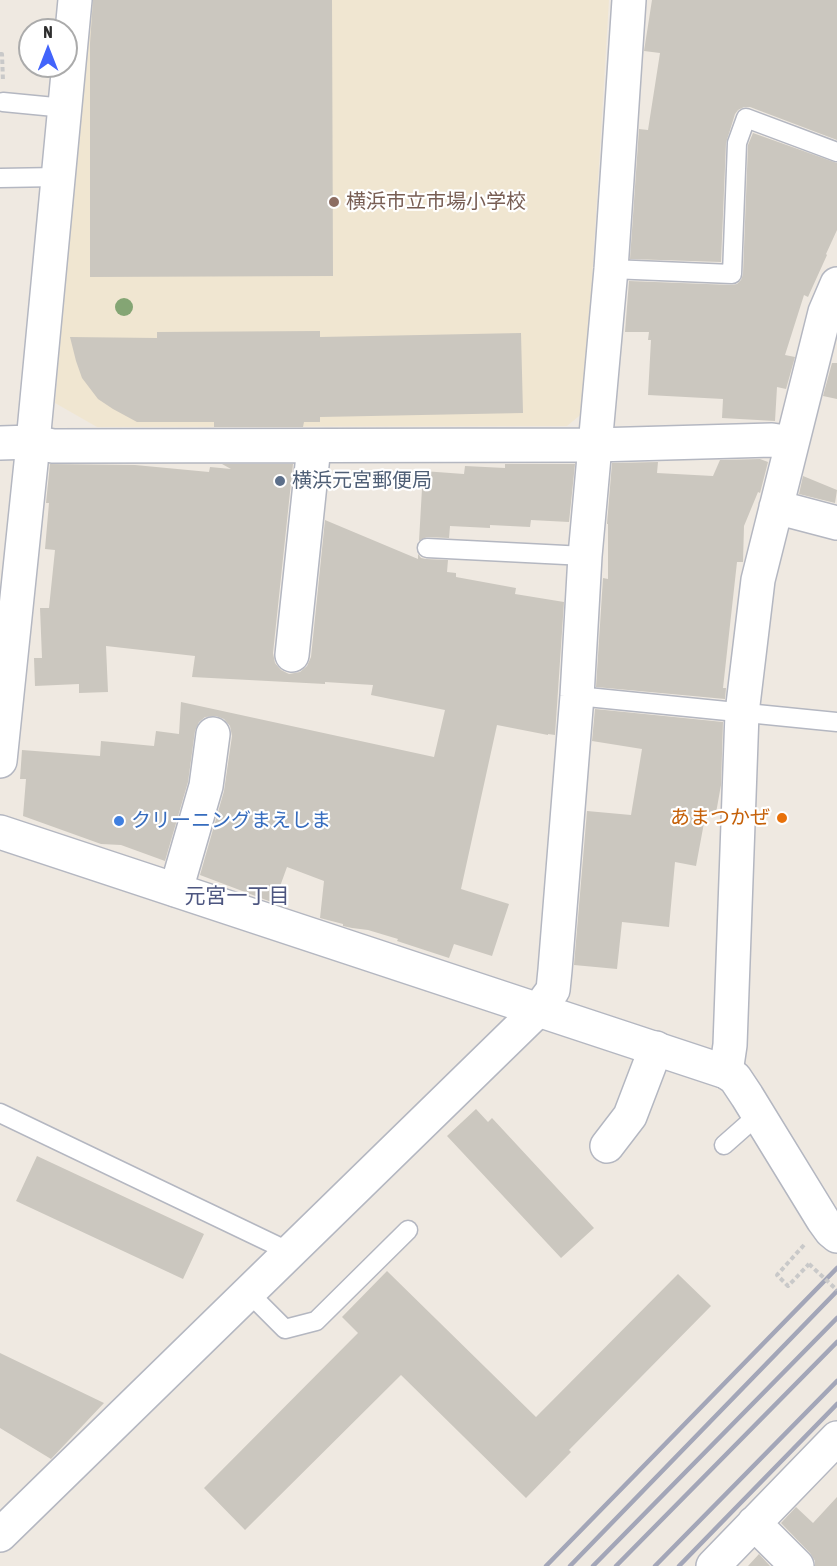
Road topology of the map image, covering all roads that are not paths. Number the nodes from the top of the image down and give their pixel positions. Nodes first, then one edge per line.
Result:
1 (75, 0) edge
2 (629, 0) edge
3 (3, 102) dead end
4 (65, 108) junction
5 (837, 152) edge
6 (58, 177) junction
7 (0, 178) edge
8 (611, 269) junction
9 (833, 303) edge
10 (0, 442) edge
11 (32, 442) junction
12 (792, 443) junction
13 (595, 445) junction
14 (314, 446) junction
15 (776, 507) junction
16 (837, 524) edge
17 (427, 548) dead end
18 (585, 556) junction
19 (292, 655) dead end
20 (577, 696) junction
21 (742, 713) junction
22 (837, 722) edge
23 (213, 734) dead end
24 (0, 761) edge
25 (0, 832) edge
26 (176, 890) junction
27 (539, 1009) junction
28 (656, 1048) junction
29 (726, 1072) junction
30 (0, 1113) edge
31 (758, 1114) junction
32 (724, 1145) dead end
33 (608, 1146) dead end
34 (408, 1230) dead end
35 (837, 1236) edge
36 (290, 1252) junction
37 (248, 1292) junction
38 (837, 1438) edge
39 (754, 1523) junction
40 (0, 1535) edge
41 (712, 1566) edge
42 (797, 1566) edge

1 - 4 street
2 - 8 street
3 - 4 lane
4 - 6 street
5 - 8 lane
6 - 7 lane
6 - 11 street
8 - 13 street
9 - 12 street
10 - 11 street
11 - 14 street
11 - 24 street
12 - 13 street
12 - 15 street
13 - 14 street
13 - 18 street
14 - 19 street
15 - 16 street
15 - 21 street
17 - 18 lane
18 - 20 street
20 - 21 lane
20 - 27 street
21 - 22 lane
21 - 29 street
23 - 26 street
25 - 26 street
26 - 27 street
27 - 28 street
27 - 36 street
28 - 29 street
28 - 33 street
29 - 31 street
30 - 36 lane
31 - 32 lane
31 - 35 street
34 - 37 lane
36 - 37 street
37 - 40 street
38 - 39 street
39 - 41 street
39 - 42 street

